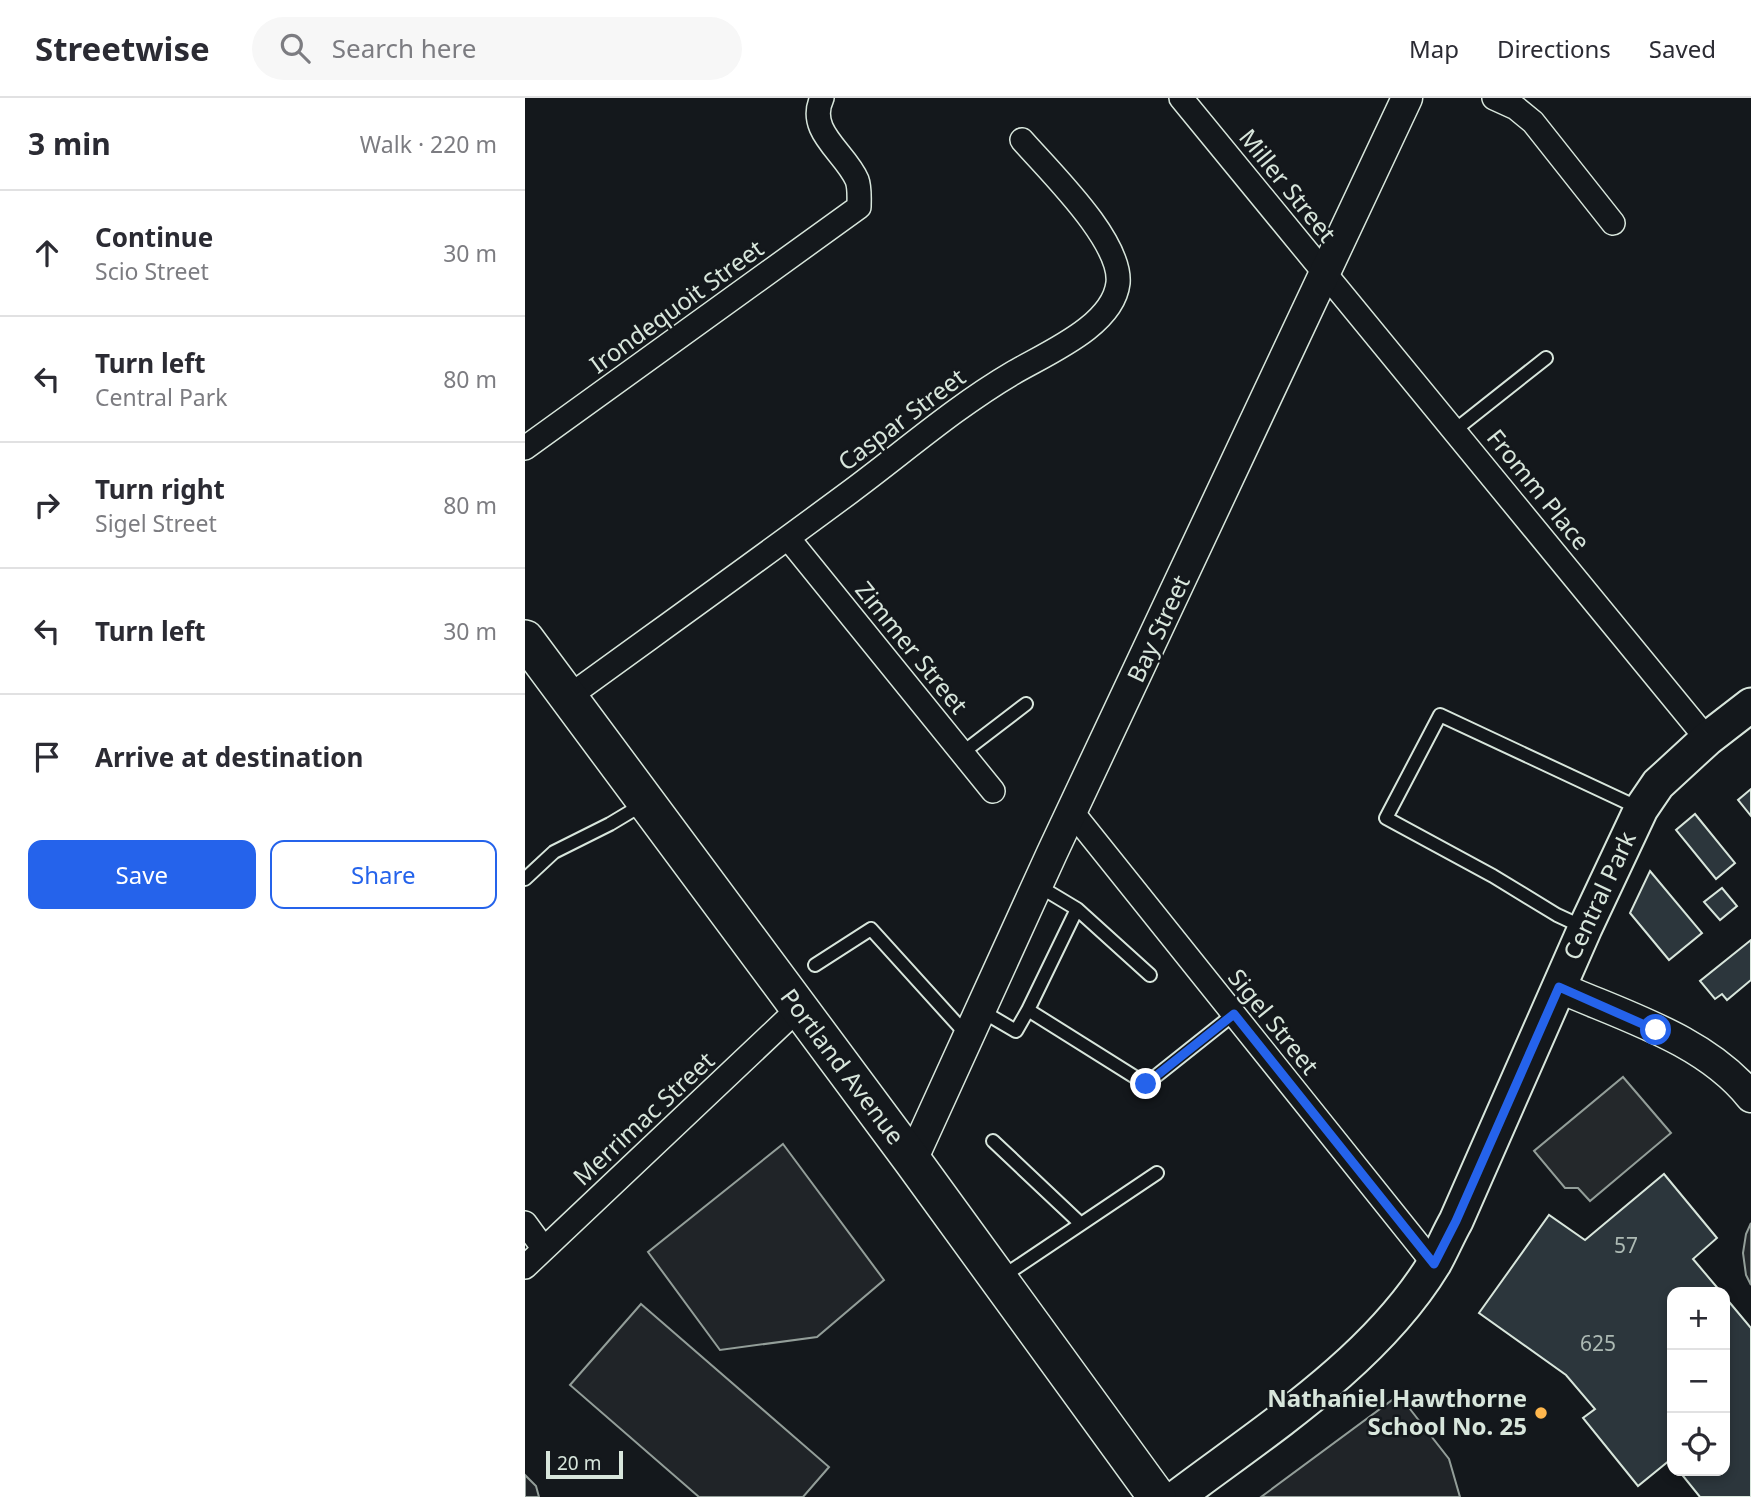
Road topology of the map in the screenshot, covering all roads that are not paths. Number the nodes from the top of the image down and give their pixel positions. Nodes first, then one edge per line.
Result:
1 (822, 98) edge
2 (1181, 98) edge
3 (1407, 98) edge
4 (1494, 98) edge
5 (1022, 141) dead end
6 (1613, 223) dead end
7 (1326, 275) junction
8 (1546, 358) dead end
9 (1455, 430) junction
10 (525, 448) edge
11 (788, 538) junction
12 (525, 639) edge
13 (567, 698) junction
14 (1026, 704) dead end
15 (1751, 705) edge
16 (1707, 739) junction
17 (962, 753) junction
18 (993, 791) dead end
19 (645, 803) junction
20 (1641, 809) junction
21 (1072, 812) junction
22 (525, 879) edge
23 (1037, 885) junction
24 (1077, 909) junction
25 (1585, 928) junction
26 (815, 965) dead end
27 (1150, 975) dead end
28 (1559, 987) junction
29 (798, 1009) junction
30 (1028, 1010) junction
31 (1234, 1014) junction
32 (973, 1023) junction
33 (1751, 1097) edge
34 (993, 1141) dead end
35 (912, 1160) junction
36 (1157, 1173) dead end
37 (525, 1223) edge
38 (1081, 1224) junction
39 (544, 1249) junction
40 (1434, 1264) junction
41 (525, 1266) edge
42 (999, 1279) junction
43 (1157, 1497) edge
44 (1177, 1497) edge

1 - 10 street, Irondequoit Street
2 - 7 street, Miller Street
3 - 7 street, Bay Street
4 - 6 street
5 - 11 street, Caspar Street
7 - 9 street, Fromm Place
7 - 21 street, Bay Street
8 - 9 lane
9 - 16 street, Fromm Place
11 - 13 street, Caspar Street
11 - 17 street, Zimmer Street
12 - 13 main road, Portland Avenue
13 - 19 main road, Portland Avenue
14 - 17 lane
15 - 16 main road, Central Park
16 - 20 main road, Central Park
17 - 18 street, Zimmer Street
19 - 22 lane
19 - 29 main road, Portland Avenue
20 - 25 main road, Central Park
20 - 25 lane
21 - 23 street, Bay Street
21 - 31 street, Sigel Street
23 - 24 lane
23 - 32 street, Bay Street
24 - 27 lane
24 - 30 lane
25 - 28 main road, Central Park
26 - 32 lane
28 - 33 street
28 - 40 main road, Central Park
29 - 35 main road, Portland Avenue
29 - 39 street, Merrimac Street
30 - 31 lane
30 - 32 lane
31 - 40 street, Sigel Street
32 - 35 street, Bay Street
34 - 38 lane
35 - 42 main road, Portland Avenue
36 - 38 lane
37 - 39 street
38 - 42 lane
39 - 41 street, Merrimac Street
40 - 44 main road, Central Park
42 - 43 main road, Portland Avenue

